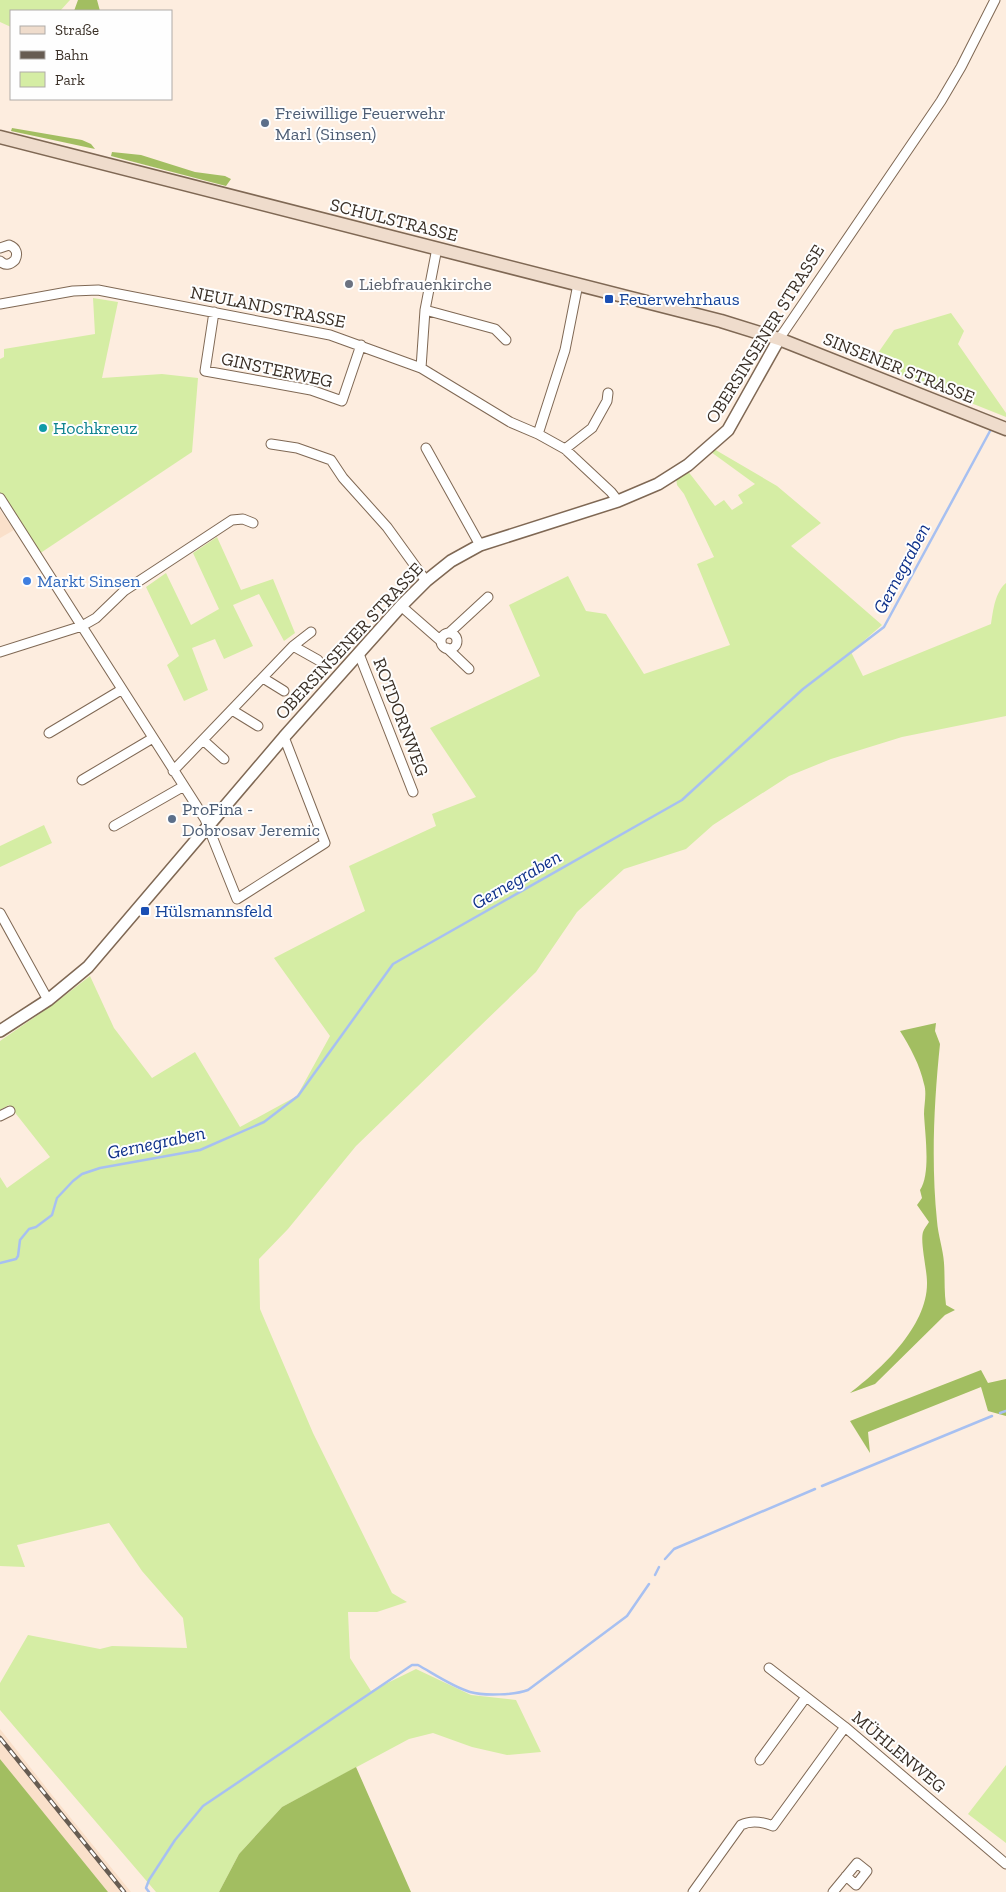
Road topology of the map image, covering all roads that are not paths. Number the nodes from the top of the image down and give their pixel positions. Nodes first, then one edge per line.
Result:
1 (995, 0) edge
2 (0, 137) edge
3 (0, 248) edge
4 (437, 248) junction
5 (0, 261) edge
6 (578, 284) junction
7 (0, 304) edge
8 (425, 310) junction
9 (214, 312) junction
10 (779, 338) junction
11 (506, 340) dead end
12 (361, 345) junction
13 (421, 368) junction
14 (608, 394) dead end
15 (1006, 430) edge
16 (538, 434) junction
17 (271, 444) dead end
18 (426, 448) dead end
19 (565, 450) junction
20 (0, 498) edge
21 (618, 502) junction
22 (253, 523) dead end
23 (480, 545) junction
24 (426, 581) junction
25 (488, 597) dead end
26 (400, 606) junction
27 (82, 626) junction
28 (311, 632) dead end
29 (449, 633) junction
30 (444, 645) junction
31 (293, 646) junction
32 (0, 652) edge
33 (359, 654) junction
34 (318, 660) dead end
35 (469, 670) dead end
36 (263, 678) junction
37 (121, 690) junction
38 (284, 691) dead end
39 (232, 710) junction
40 (258, 726) dead end
41 (49, 733) dead end
42 (284, 737) junction
43 (153, 738) junction
44 (203, 740) junction
45 (224, 759) dead end
46 (173, 771) junction
47 (82, 780) dead end
48 (184, 786) junction
49 (413, 792) dead end
50 (114, 826) dead end
51 (209, 826) junction
52 (0, 913) edge
53 (48, 1000) junction
54 (0, 1031) edge
55 (10, 1111) dead end
56 (0, 1116) edge
57 (769, 1668) dead end
58 (806, 1697) junction
59 (845, 1727) junction
60 (760, 1760) dead end
61 (1006, 1864) edge
62 (846, 1876) dead end
63 (693, 1892) edge
64 (833, 1892) edge

1 - 10 street, OBERSINSENER STRASSE
2 - 4 main road, SCHULSTRASSE
3 - 5 street
4 - 6 main road, SCHULSTRASSE
4 - 8 street
6 - 10 main road, SCHULSTRASSE
6 - 16 street
7 - 9 street, NEULANDSTRASSE
8 - 11 street
8 - 13 street
9 - 12 street, NEULANDSTRASSE
9 - 12 street, GINSTERWEG
10 - 15 main road, SINSENER STRASSE
10 - 21 street, OBERSINSENER STRASSE
12 - 13 street, NEULANDSTRASSE
13 - 16 street, NEULANDSTRASSE
14 - 19 street
16 - 19 street, NEULANDSTRASSE
17 - 24 street
18 - 23 street
19 - 21 street, NEULANDSTRASSE
20 - 27 street
21 - 23 street, OBERSINSENER STRASSE
22 - 27 street
23 - 24 street, OBERSINSENER STRASSE
24 - 26 street, OBERSINSENER STRASSE
25 - 29 street
26 - 30 street
26 - 33 street, OBERSINSENER STRASSE
27 - 32 street
27 - 37 street
28 - 31 street
29 - 30 street
29 - 30 street
30 - 35 street
31 - 34 street
31 - 36 street
33 - 42 street, OBERSINSENER STRASSE
33 - 49 street, ROTDORNWEG
36 - 38 street
36 - 39 street
37 - 41 street
37 - 43 street
39 - 40 street
39 - 44 street
42 - 51 street, OBERSINSENER STRASSE
42 - 51 street
43 - 46 street
43 - 47 street
44 - 45 street
44 - 46 street
46 - 48 street
48 - 50 street
48 - 51 street
51 - 53 street, OBERSINSENER STRASSE
52 - 53 street
53 - 54 street, OBERSINSENER STRASSE
55 - 56 street
57 - 58 street, MÜHLENWEG
58 - 59 street, MÜHLENWEG
58 - 60 street
59 - 61 street, MÜHLENWEG
59 - 63 street
62 - 64 street

